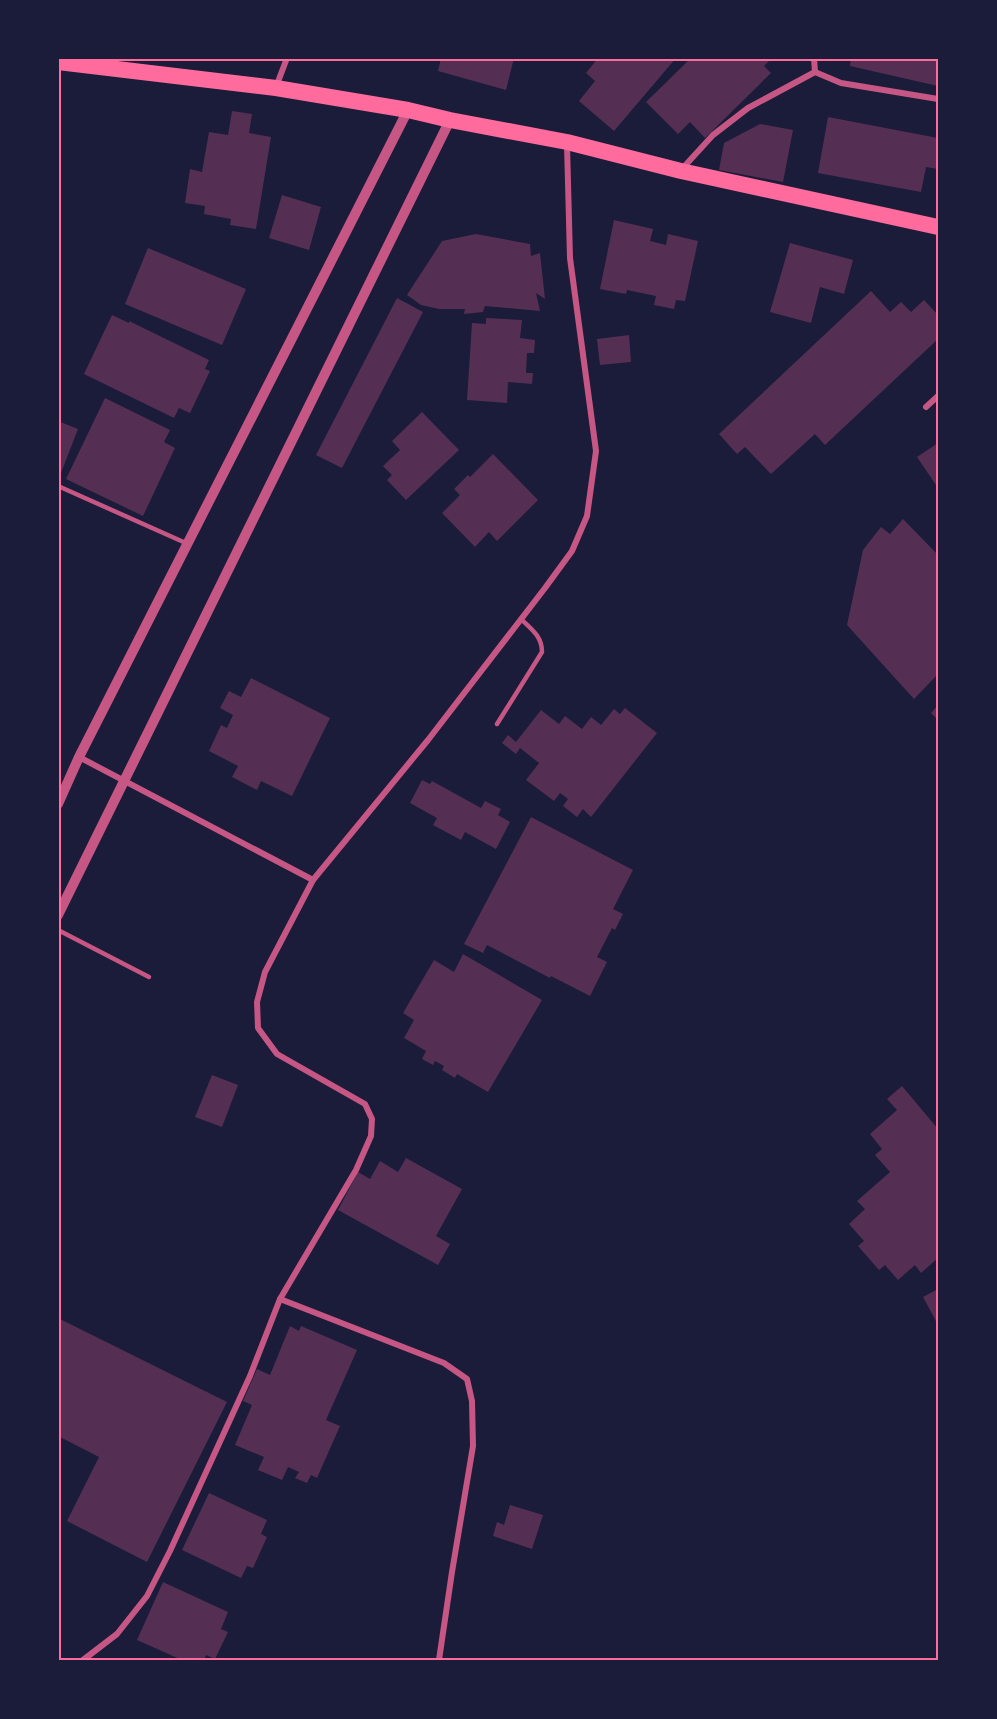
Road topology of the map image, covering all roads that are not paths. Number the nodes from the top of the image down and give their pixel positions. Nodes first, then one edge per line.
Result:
1 (286, 58) edge
2 (814, 58) edge
3 (58, 62) edge
4 (815, 72) junction
5 (276, 88) junction
6 (939, 99) edge
7 (408, 110) junction
8 (450, 120) junction
9 (567, 142) junction
10 (681, 171) junction
11 (939, 227) edge
12 (939, 396) edge
13 (926, 407) dead end
14 (58, 486) edge
15 (189, 544) junction
16 (521, 619) junction
17 (496, 724) dead end
18 (80, 757) junction
19 (125, 780) junction
20 (58, 804) edge
21 (313, 880) junction
22 (58, 915) edge
23 (58, 930) edge
24 (149, 977) dead end
25 (280, 1299) junction
26 (83, 1660) edge
27 (439, 1660) edge

1 - 5 street
2 - 4 street
3 - 5 highway
4 - 6 street
4 - 10 street
5 - 7 highway
7 - 8 highway
7 - 15 street
8 - 9 highway
8 - 19 street
9 - 10 highway
9 - 16 street
10 - 11 highway
12 - 13 street
14 - 15 lane
15 - 18 street
16 - 17 lane
16 - 21 street
18 - 19 street
18 - 20 street
19 - 21 street
19 - 22 street
21 - 25 street
23 - 24 lane
25 - 26 street
25 - 27 street

